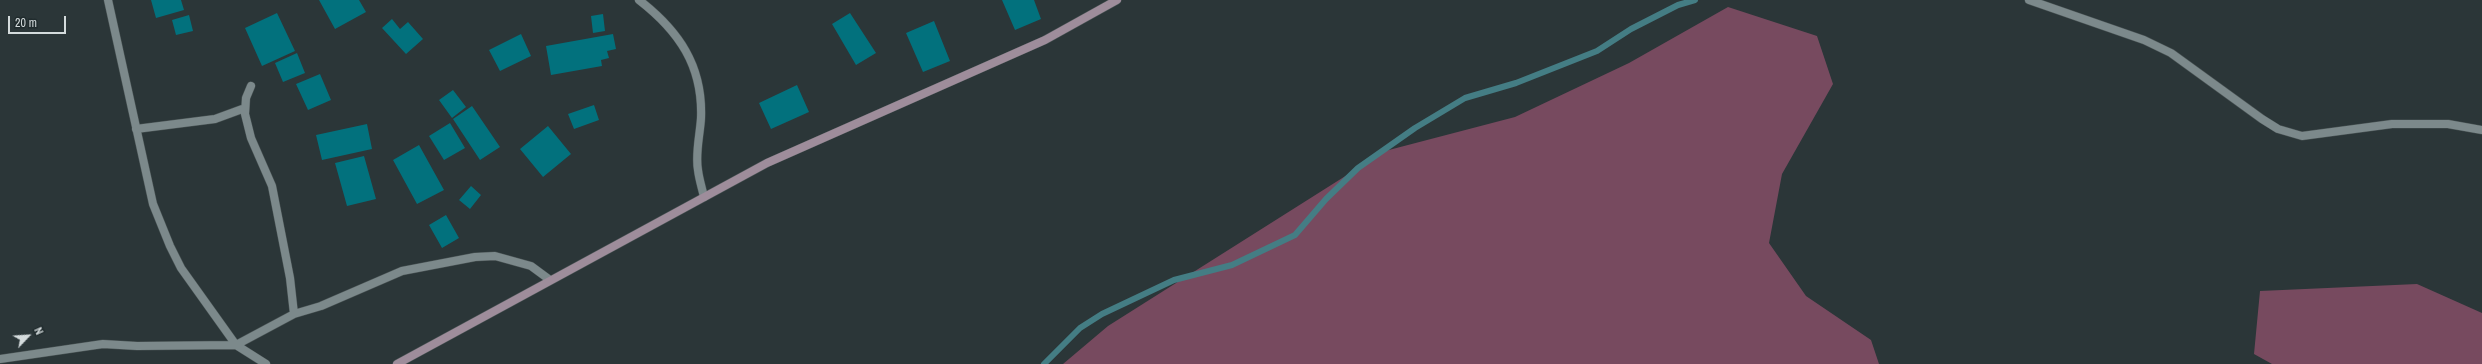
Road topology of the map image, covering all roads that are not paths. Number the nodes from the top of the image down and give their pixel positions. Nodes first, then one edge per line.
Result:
1 (108, 0) edge
2 (638, 0) edge
3 (1117, 0) edge
4 (2029, 0) edge
5 (251, 86) dead end
6 (245, 108) junction
7 (136, 129) junction
8 (2482, 130) edge
9 (704, 197) junction
10 (550, 280) junction
11 (294, 314) junction
12 (236, 344) junction
13 (0, 359) edge
14 (266, 364) edge
15 (397, 364) edge

1 - 7 street
2 - 9 street
3 - 9 street
4 - 8 street
5 - 6 street
6 - 7 street
6 - 11 street
7 - 12 street
9 - 10 street
10 - 11 street
10 - 15 street
11 - 12 street
12 - 13 street
12 - 14 street

